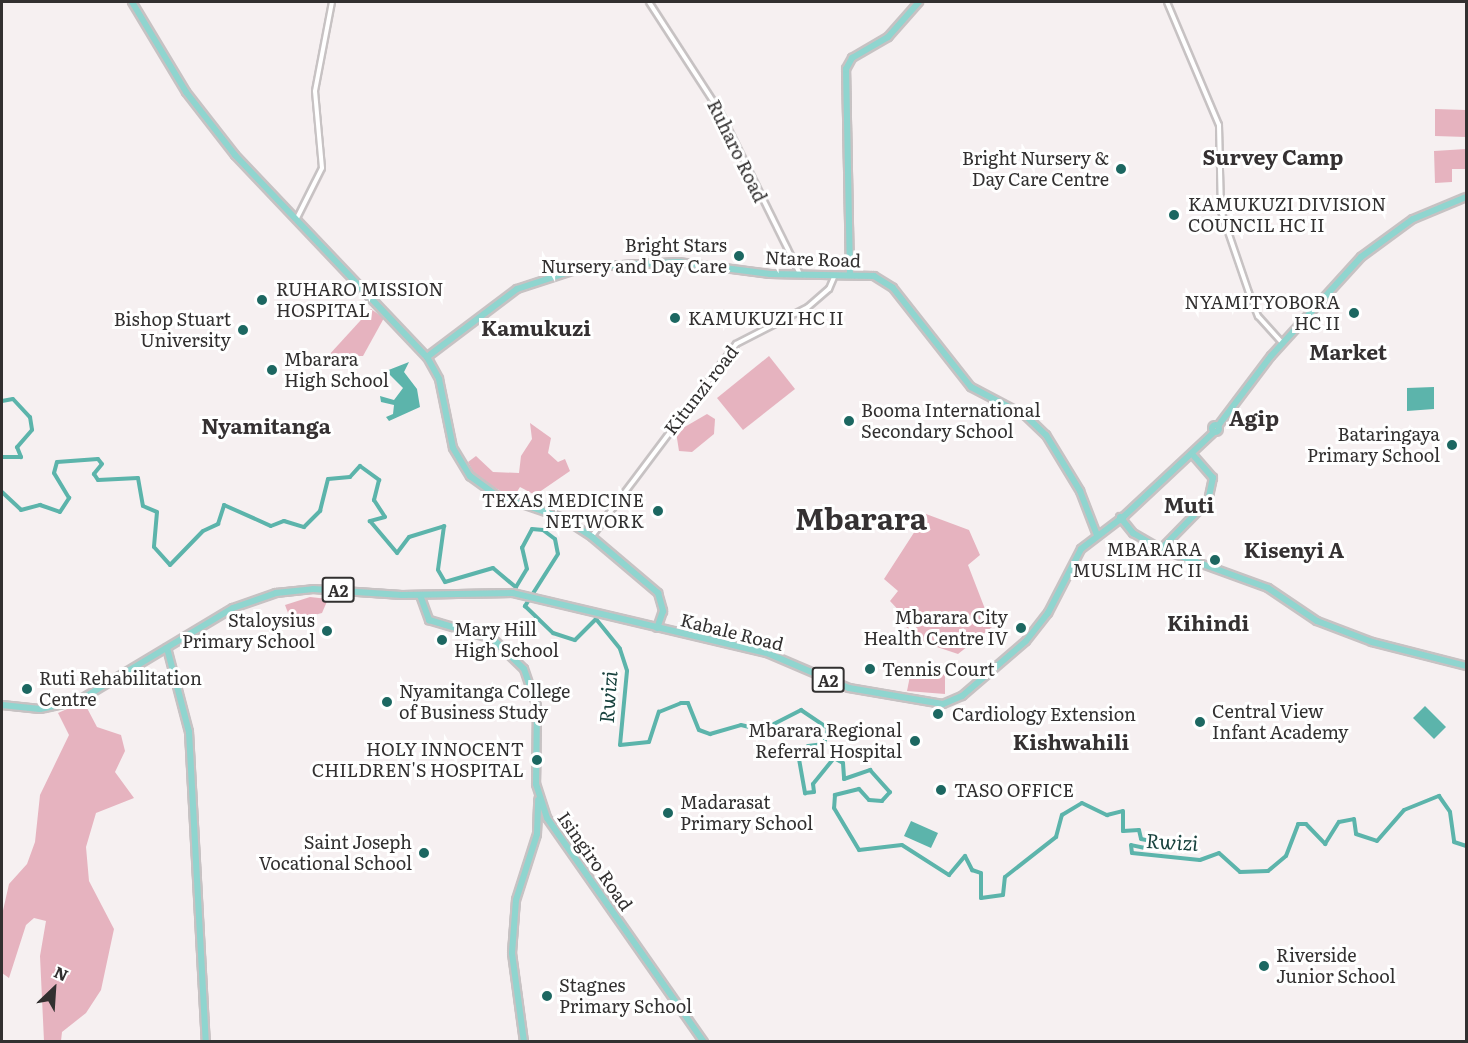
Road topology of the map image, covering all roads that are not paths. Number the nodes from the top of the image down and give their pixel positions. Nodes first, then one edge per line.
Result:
1 (132, 2) edge
2 (332, 2) edge
3 (649, 2) edge
4 (919, 2) edge
5 (1167, 2) edge
6 (1467, 197) edge
7 (295, 220) junction
8 (800, 274) junction
9 (835, 274) junction
10 (850, 275) junction
11 (1282, 343) junction
12 (427, 357) junction
13 (1194, 456) junction
14 (1121, 518) junction
15 (1097, 535) junction
16 (592, 537) junction
17 (1089, 543) junction
18 (1161, 549) junction
19 (420, 595) junction
20 (658, 626) junction
21 (167, 648) junction
22 (1467, 666) edge
23 (2, 705) edge
24 (538, 800) junction
25 (206, 1041) edge
26 (524, 1041) edge
27 (704, 1041) edge

1 - 7 main road
2 - 7 street
3 - 8 street, Ruharo Road
4 - 10 main road
5 - 11 street
6 - 11 main road, A2
7 - 12 main road
8 - 9 main road, Ntare Road
8 - 12 main road, Ntare Road
9 - 10 main road, Ntare Road
9 - 16 street, Kitunzi road
10 - 15 main road, Ntare Road
11 - 13 main road, A2
12 - 16 main road
13 - 14 main road, A2
13 - 18 main road
14 - 15 main road, A2
14 - 17 main road, A2
14 - 18 main road
15 - 17 main road, A2
16 - 20 main road
17 - 20 main road, Kabale Road / A2
18 - 22 main road
19 - 20 main road, Kabale Road / A2
19 - 21 main road, A2
19 - 24 main road, Isingiro Road
21 - 23 main road, A2
21 - 25 main road
24 - 26 main road
24 - 27 main road, Isingiro Road

